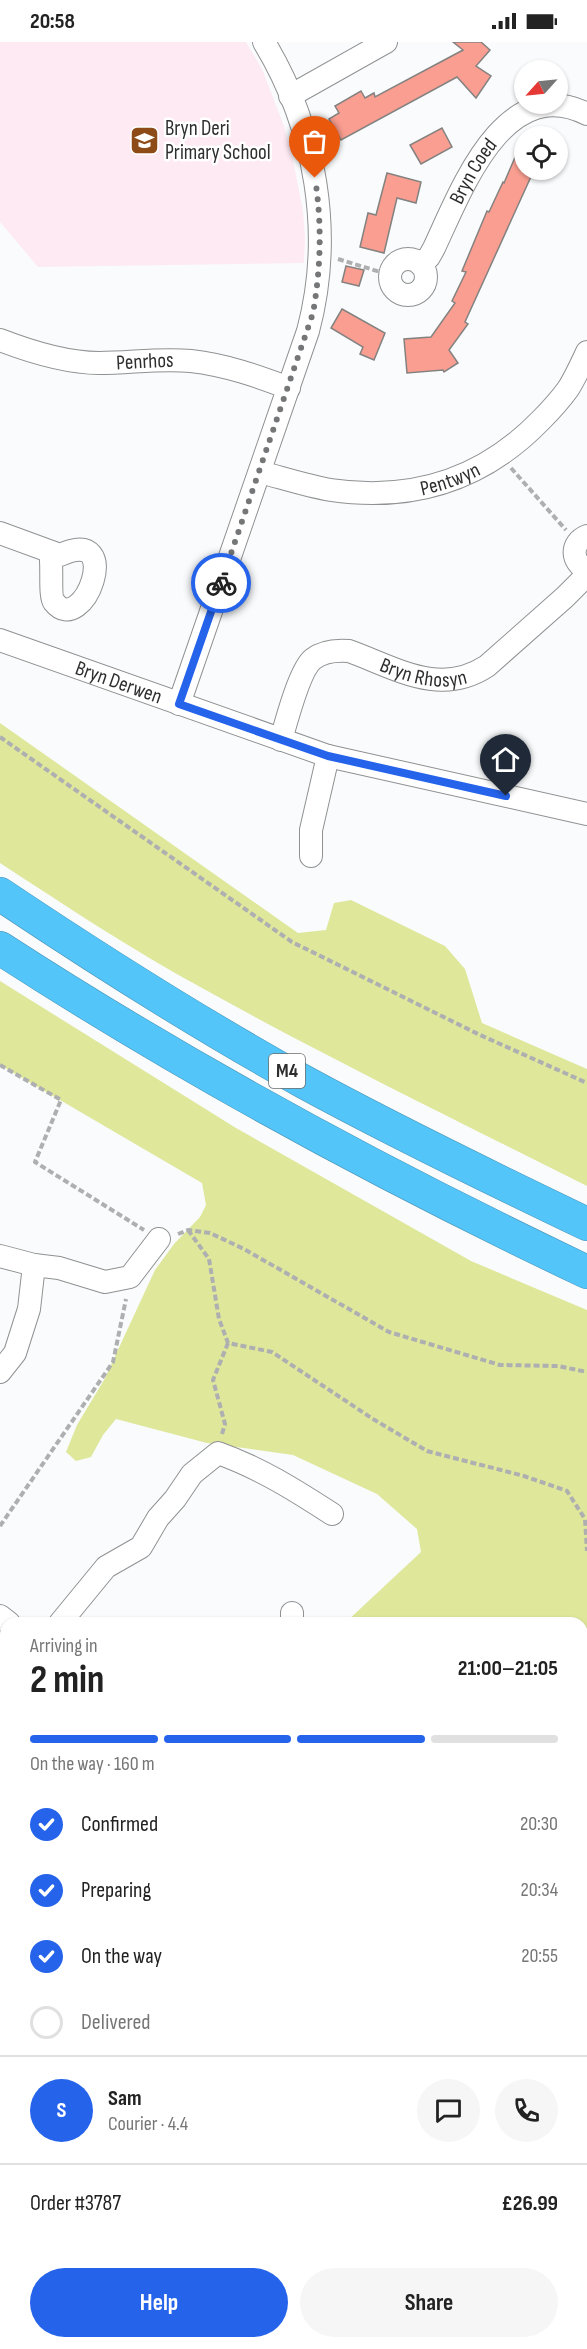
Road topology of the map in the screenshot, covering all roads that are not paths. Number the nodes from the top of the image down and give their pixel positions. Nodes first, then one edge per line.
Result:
1 (264, 42) edge
2 (386, 42) edge
3 (290, 96) junction
4 (587, 114) edge
5 (420, 264) junction
6 (0, 340) edge
7 (587, 352) edge
8 (289, 388) junction
9 (260, 472) junction
10 (0, 532) edge
11 (582, 539) edge
12 (51, 552) dead end
13 (587, 570) edge
14 (587, 575) edge
15 (0, 640) edge
16 (179, 704) junction
17 (281, 740) junction
18 (328, 756) junction
19 (587, 814) edge
20 (311, 856) dead end
21 (0, 894) edge
22 (0, 948) edge
23 (587, 1224) edge
24 (159, 1239) road end
25 (0, 1256) edge
26 (34, 1265) junction
27 (587, 1272) edge
28 (0, 1372) edge
29 (332, 1514) dead end
30 (65, 1617) edge

1 - 3 street
2 - 3 street
3 - 8 street
4 - 5 street, Bryn Coed
5 - 5 street
6 - 8 street, Penrhos
7 - 9 street, Pentwyn
8 - 9 street
9 - 16 street
10 - 12 street
11 - 13 street
14 - 17 street, Bryn Rhosyn
15 - 16 street, Bryn Derwen
16 - 17 street, Bryn Derwen
17 - 18 street, Bryn Derwen
18 - 19 street, Bryn Derwen
18 - 20 street
21 - 23 highway, M4
22 - 27 highway, M4
24 - 26 street
25 - 26 street
26 - 28 street
29 - 30 street

